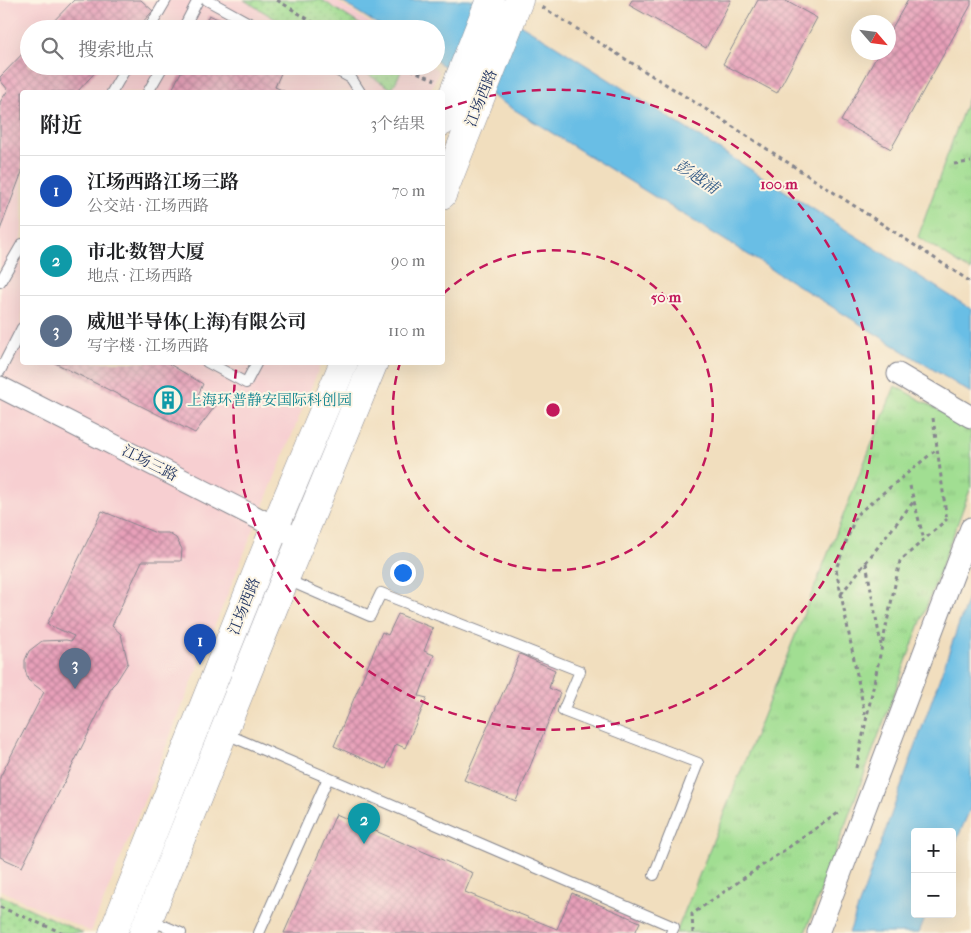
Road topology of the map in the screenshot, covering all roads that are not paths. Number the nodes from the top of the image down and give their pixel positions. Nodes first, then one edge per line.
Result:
1 (166, 0) edge
2 (198, 0) edge
3 (207, 0) edge
4 (490, 0) edge
5 (529, 3) edge
6 (154, 20) edge
7 (187, 20) edge
8 (244, 20) edge
9 (122, 75) edge
10 (157, 75) edge
11 (346, 75) edge
12 (113, 90) edge
13 (149, 90) edge
14 (359, 90) edge
15 (445, 114) edge
16 (445, 188) edge
17 (20, 247) edge
18 (0, 282) edge
19 (20, 332) edge
20 (213, 365) edge
21 (255, 365) edge
22 (343, 365) edge
23 (373, 365) edge
24 (0, 371) edge
25 (898, 374) dead end
26 (0, 387) edge
27 (971, 416) edge
28 (276, 527) junction
29 (971, 528) edge
30 (301, 539) junction
31 (285, 579) junction
32 (223, 733) junction
33 (328, 778) junction
34 (654, 875) dead end
35 (146, 926) edge
36 (113, 933) edge
37 (181, 933) edge
38 (259, 933) edge
39 (671, 933) edge
40 (818, 933) edge

1 - 6 lane
2 - 7 lane
3 - 8 lane
4 - 15 main road, 江场西路
5 - 16 main road, 江场西路
9 - 12 lane
10 - 13 lane
11 - 14 lane
17 - 18 lane
19 - 24 lane
20 - 21 lane
22 - 28 main road, 江场西路
23 - 30 main road, 江场西路
25 - 27 street
26 - 28 street, 江场三路
28 - 30 street, 江场三路
28 - 36 main road, 江场西路
29 - 40 street
30 - 31 main road, 江场西路
31 - 32 main road, 江场西路
31 - 34 lane
32 - 33 lane
32 - 35 main road, 江场西路
33 - 38 lane
33 - 39 lane
35 - 37 lane

